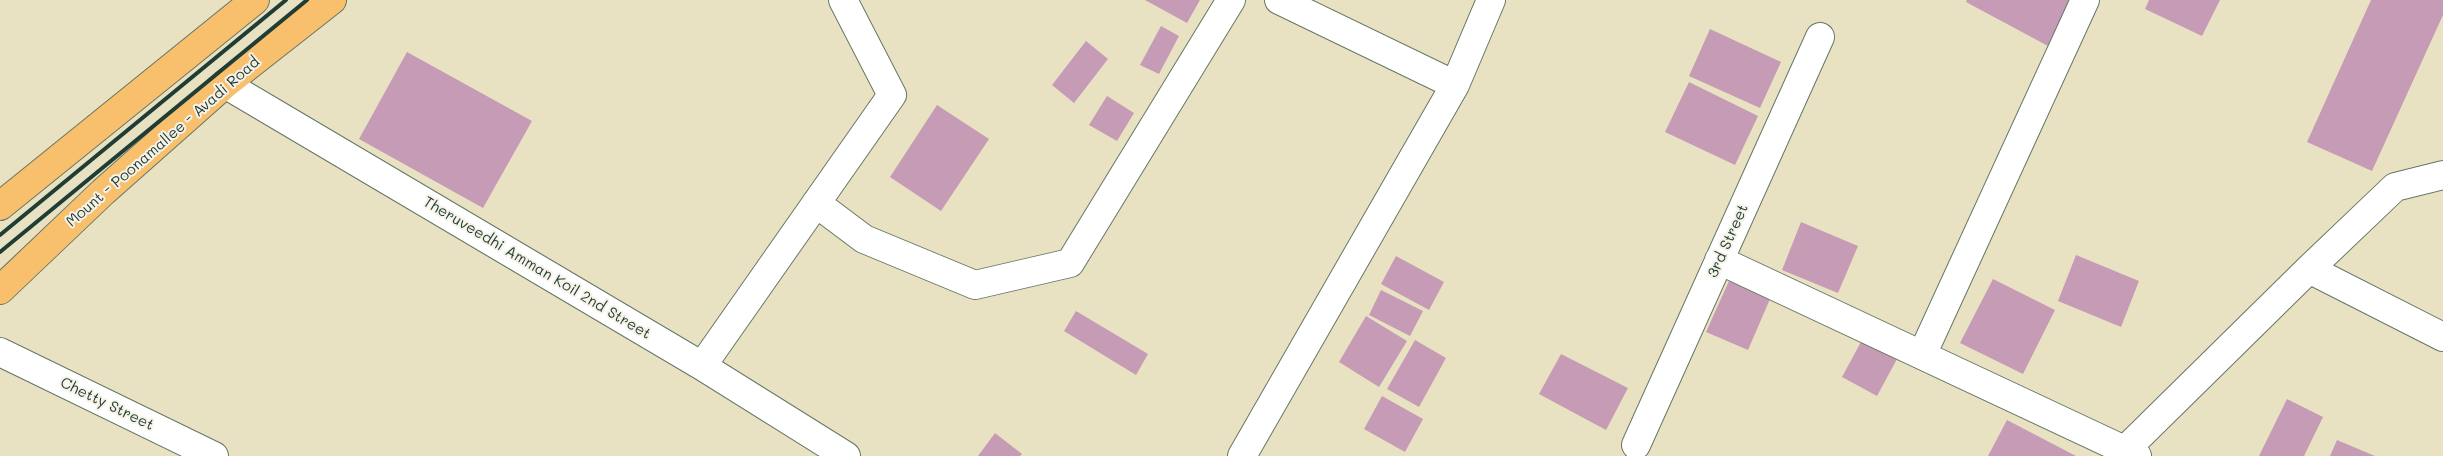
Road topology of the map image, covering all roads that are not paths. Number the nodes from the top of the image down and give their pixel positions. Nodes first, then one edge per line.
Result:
1 (255, 0) edge
2 (332, 0) edge
3 (843, 0) edge
4 (1230, 0) edge
5 (1279, 0) edge
6 (1491, 0) edge
7 (2085, 0) edge
8 (1820, 37) dead end
9 (225, 84) junction
10 (1455, 84) junction
11 (2443, 175) edge
12 (816, 203) junction
13 (0, 206) edge
14 (1719, 260) junction
15 (2309, 269) junction
16 (0, 290) edge
17 (2443, 338) edge
18 (0, 352) edge
19 (1922, 355) junction
20 (702, 366) junction
21 (1636, 445) dead end
22 (2127, 454) edge
23 (214, 456) edge
24 (846, 456) edge
25 (1242, 456) edge

1 - 13 main road
2 - 9 main road, Mount - Poonamallee - Avadi Road
3 - 12 street
4 - 12 street
5 - 10 street
6 - 10 street
7 - 19 street
8 - 14 street, 3rd Street
9 - 16 main road, Mount - Poonamallee - Avadi Road
9 - 20 street, Theruveedhi Amman Koil 2nd Street
10 - 25 street
11 - 15 street
12 - 20 street
14 - 19 street
14 - 21 street, 3rd Street
15 - 17 street
15 - 22 street
18 - 23 street, Chetty Street
19 - 22 street
20 - 24 street, Theruveedhi Amman Koil 2nd Street

